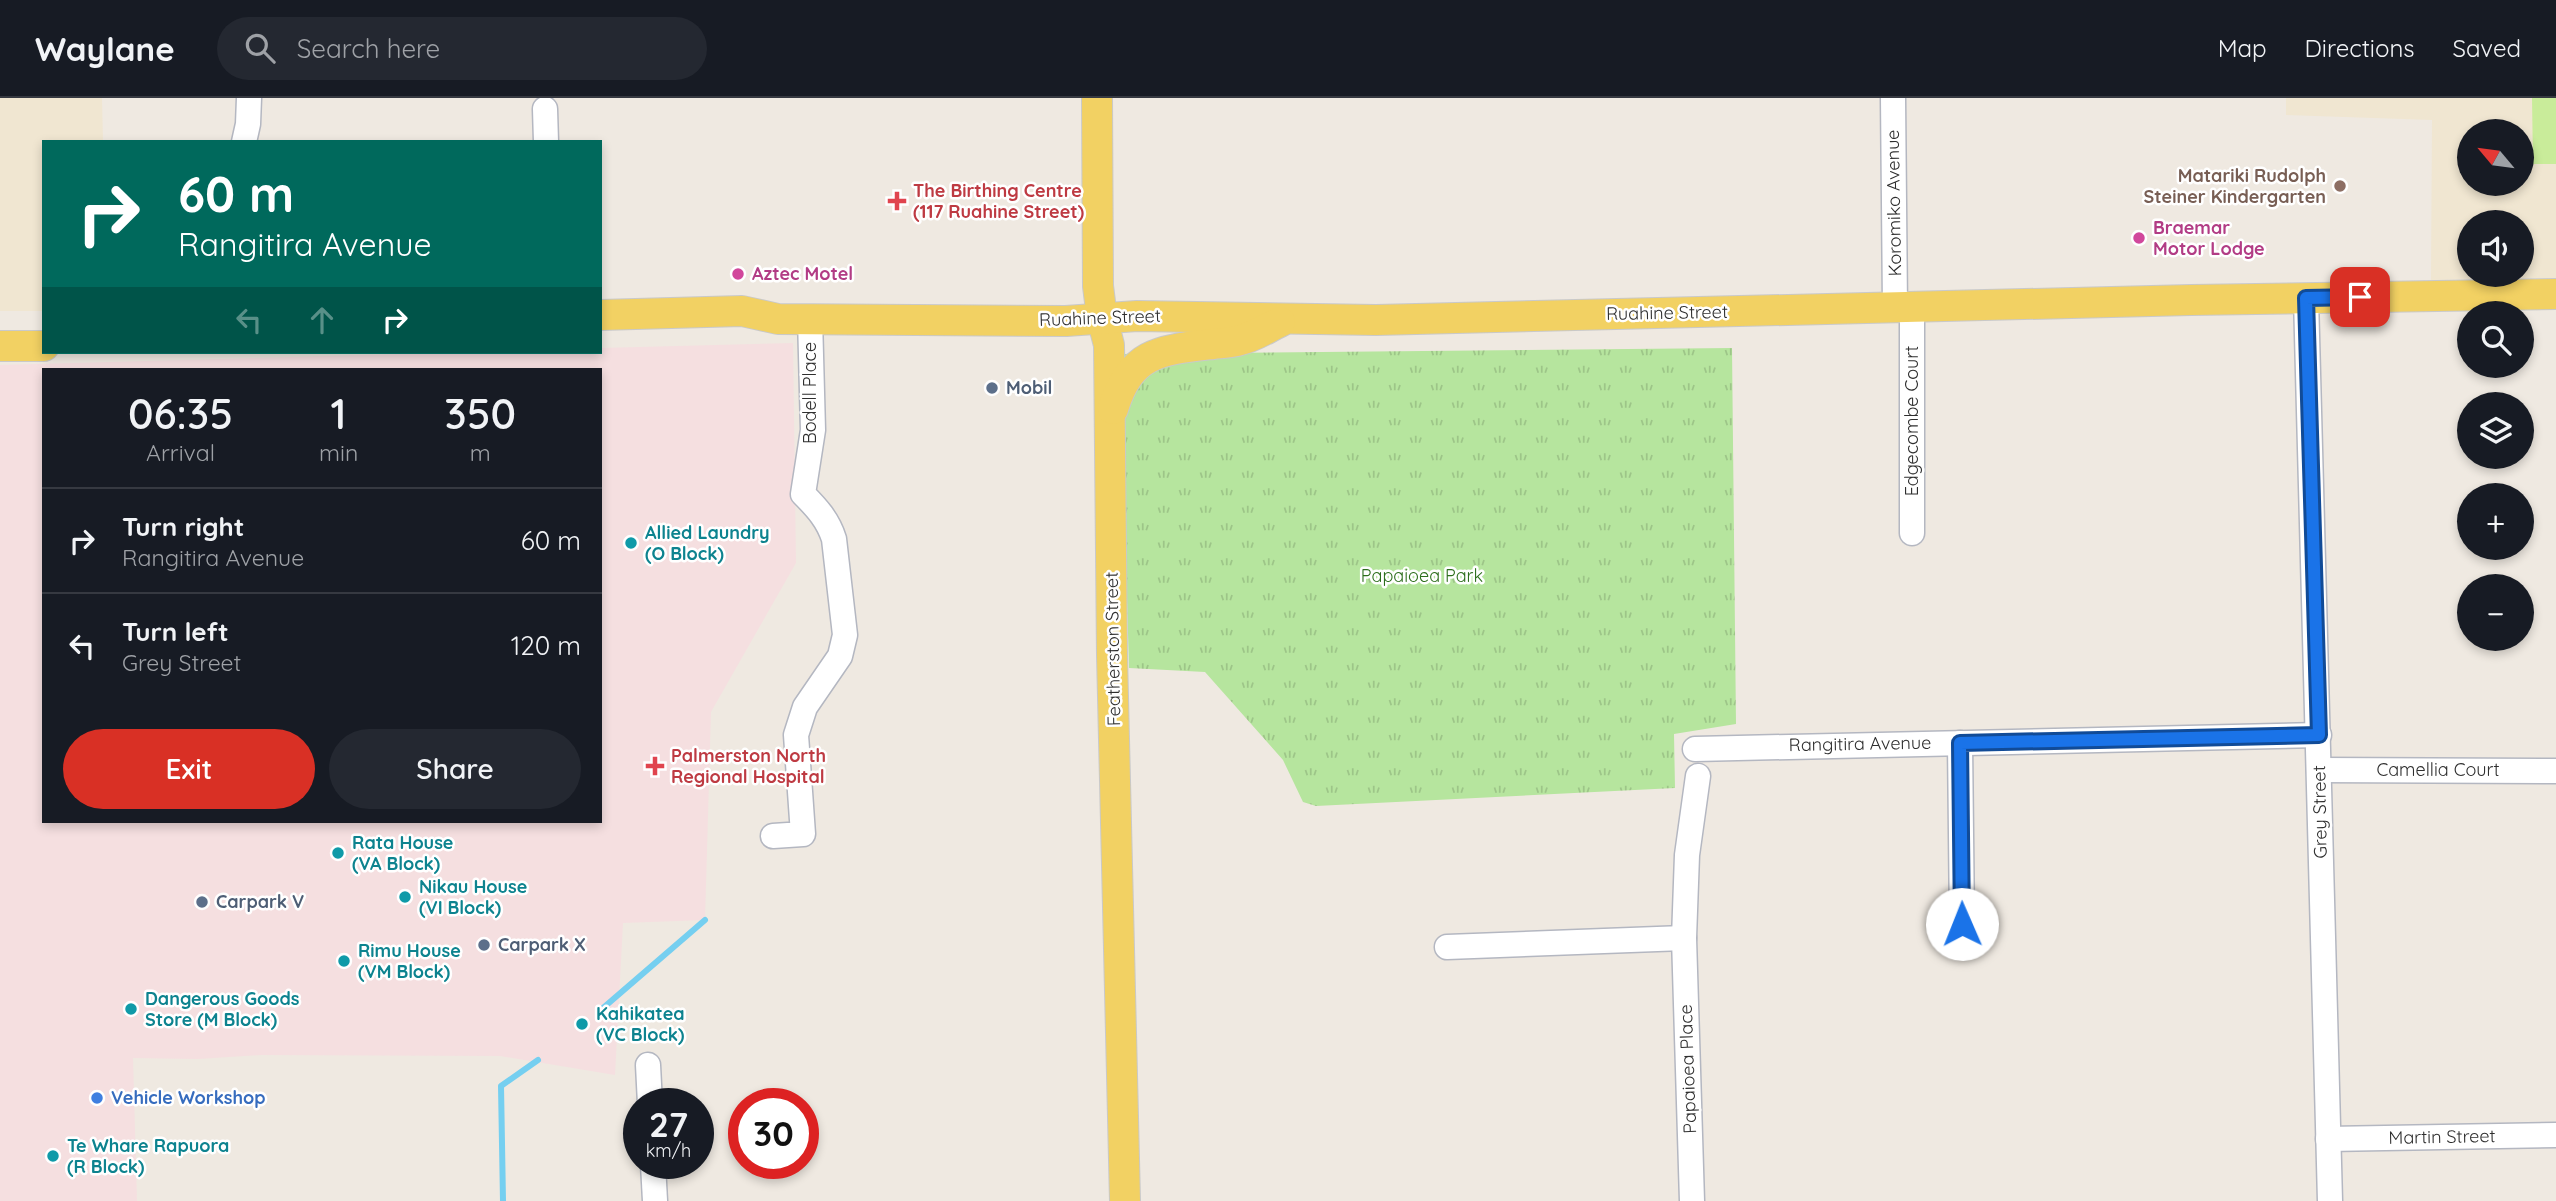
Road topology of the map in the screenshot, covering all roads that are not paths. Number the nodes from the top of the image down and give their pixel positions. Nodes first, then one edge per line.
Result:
1 (249, 98) edge
2 (1097, 98) edge
3 (1893, 98) edge
4 (545, 109) dead end
5 (244, 140) edge
6 (546, 140) edge
7 (2556, 294) edge
8 (2306, 298) junction
9 (1903, 308) junction
10 (602, 314) edge
11 (810, 318) junction
12 (1102, 318) junction
13 (1287, 318) junction
14 (778, 319) junction
15 (0, 328) edge
16 (42, 328) edge
17 (602, 334) edge
18 (42, 345) edge
19 (0, 346) edge
20 (1111, 415) junction
21 (1912, 533) dead end
22 (2319, 735) junction
23 (1960, 743) junction
24 (1695, 749) dead end
25 (2319, 770) junction
26 (2556, 771) edge
27 (1698, 776) dead end
28 (773, 836) dead end
29 (1962, 924) dead end
30 (1684, 938) junction
31 (1447, 947) dead end
32 (648, 1065) dead end
33 (649, 1088) edge
34 (2556, 1135) edge
35 (2328, 1139) junction
36 (654, 1179) edge
37 (655, 1201) edge
38 (1125, 1201) edge
39 (1692, 1201) edge
40 (2330, 1201) edge

1 - 5 street
2 - 12 main road, Featherston Street
3 - 9 street, Koromiko Avenue
4 - 6 street
7 - 8 main road, Ruahine Street
8 - 9 main road, Ruahine Street
8 - 22 street, Grey Street
9 - 13 main road, Ruahine Street
9 - 21 street, Edgecombe Court
10 - 14 main road, Ruahine Street
11 - 12 main road, Ruahine Street
11 - 14 main road, Ruahine Street
11 - 28 street, Bodell Place
12 - 13 main road, Ruahine Street
12 - 20 main road, Featherston Street
13 - 20 main road
14 - 17 main road, Ruahine Street
15 - 16 main road
18 - 19 main road
20 - 38 main road, Featherston Street
22 - 23 street, Rangitira Avenue
22 - 25 street, Grey Street
23 - 24 street, Rangitira Avenue
23 - 29 street
25 - 26 street, Camellia Court
25 - 35 street, Grey Street
27 - 30 street, Papaioea Place
30 - 31 street
30 - 39 street, Papaioea Place
32 - 33 street
34 - 35 street, Martin Street
35 - 40 street, Grey Street
36 - 37 street

